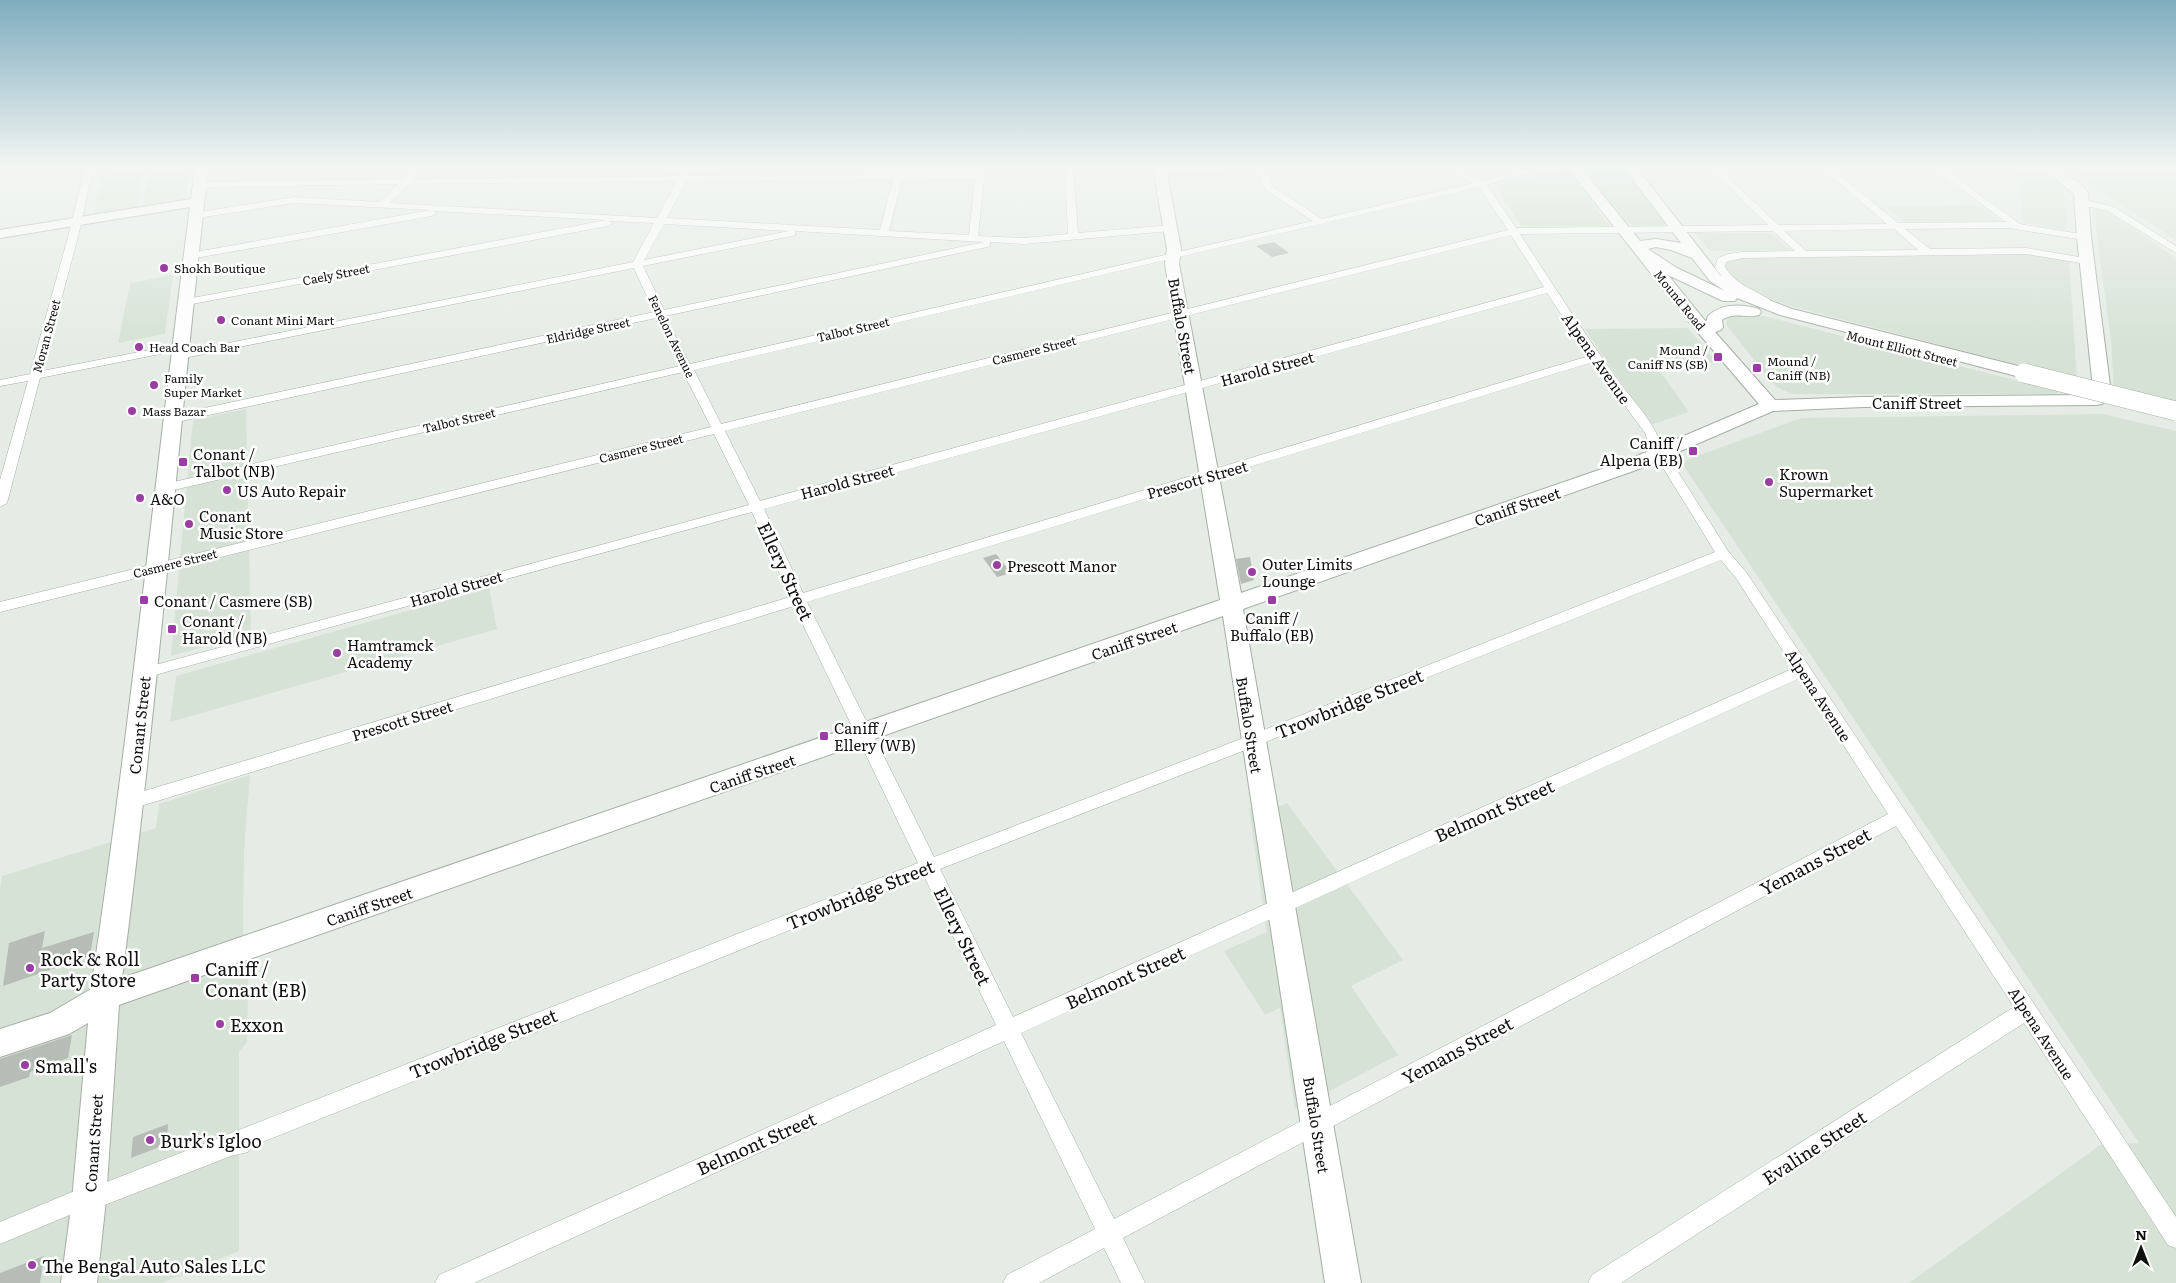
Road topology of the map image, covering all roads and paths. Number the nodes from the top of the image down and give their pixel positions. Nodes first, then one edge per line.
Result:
1 (39, 228) edge
2 (74, 228) edge
3 (194, 228) edge
4 (348, 228) edge
5 (580, 228) edge
6 (656, 228) edge
7 (796, 228) edge
8 (885, 228) edge
9 (975, 228) edge
10 (1072, 228) edge
11 (1170, 228) joint
12 (1295, 228) edge
13 (1512, 228) edge
14 (1776, 228) junction
15 (1791, 228) edge
16 (1897, 228) edge
17 (2028, 228) edge
18 (2083, 228) edge
19 (2141, 228) edge
20 (816, 229) junction
21 (1678, 229) junction
22 (1623, 230) junction
23 (1514, 231) junction
24 (884, 232) junction
25 (0, 234) edge
26 (1073, 237) junction
27 (2084, 237) junction
28 (974, 238) junction
29 (1004, 240) junction
30 (1640, 250) junction
31 (2176, 250) edge
32 (1928, 253) junction
33 (1803, 254) junction
34 (190, 256) junction
35 (1173, 256) junction
36 (1699, 258) junction
37 (2087, 261) junction
38 (637, 264) junction
39 (1692, 282) junction
40 (1550, 289) junction
41 (187, 302) junction
42 (659, 314) junction
43 (1180, 314) junction
44 (1784, 315) junction
45 (1715, 327) junction
46 (179, 351) junction
47 (1596, 357) junction
48 (687, 367) junction
49 (35, 376) junction
50 (2024, 376) junction
51 (0, 383) edge
52 (1193, 387) junction
53 (1777, 406) junction
54 (2176, 411) edge
55 (2176, 417) edge
56 (172, 419) junction
57 (718, 429) junction
58 (1661, 455) junction
59 (1208, 476) junction
60 (165, 488) junction
61 (0, 503) edge
62 (756, 506) junction
63 (1723, 554) junction
64 (156, 568) junction
65 (798, 599) junction
66 (1232, 606) junction
67 (0, 607) edge
68 (1803, 670) junction
69 (144, 673) junction
70 (864, 734) junction
71 (1252, 741) junction
72 (131, 802) junction
73 (1899, 816) junction
74 (929, 866) junction
75 (1280, 906) junction
76 (105, 997) junction
77 (2027, 1010) junction
78 (1009, 1029) junction
79 (0, 1043) edge
80 (1317, 1124) junction
81 (89, 1200) junction
82 (0, 1233) edge
83 (1109, 1233) junction
84 (2176, 1237) edge
85 (79, 1283) edge
86 (447, 1283) edge
87 (1014, 1283) edge
88 (1133, 1283) edge
89 (1343, 1283) edge
90 (1600, 1283) edge

1 - 25 street
2 - 49 street, Moran Street
3 - 34 street, Conant Street
4 - 34 street
5 - 41 street, Caely Street
6 - 38 street
7 - 20 street
8 - 24 street
9 - 28 street
10 - 26 street
11 - 26 street
11 - 35 street, Buffalo Street
12 - 35 street, Talbot Street
13 - 23 street, Alpena Avenue
14 - 15 street, Casmere Street
14 - 21 street, Casmere Street
14 - 33 street
16 - 32 street
17 - 27 street, Casmere Street
18 - 27 street, Caniff Street
19 - 31 street
20 - 24 street
20 - 38 street
21 - 22 street, Casmere Street
21 - 36 street
22 - 23 street, Casmere Street
22 - 30 street, Mound Road
23 - 40 street, Alpena Avenue
23 - 43 street, Casmere Street
24 - 28 street
26 - 29 street
27 - 37 street, Caniff Street
28 - 29 street
29 - 42 street, Eldridge Street
30 - 36 street
30 - 39 street, Mount Elliott Street
30 - 53 street, Mound Road
32 - 33 street
32 - 37 street
33 - 44 street
34 - 41 street, Conant Street
35 - 43 street, Buffalo Street
35 - 48 street, Talbot Street
36 - 39 street, Mound Road
36 - 44 street, Mount Elliott Street
37 - 53 street, Caniff Street
38 - 42 street, Fenelon Avenue
38 - 46 street
39 - 44 street, Mount Elliott Street
39 - 45 street, Mound Road
40 - 47 street, Alpena Avenue
40 - 52 street, Harold Street
41 - 46 street, Conant Street
42 - 48 street, Fenelon Avenue
42 - 56 street, Eldridge Street
43 - 52 street, Buffalo Street
43 - 57 street, Casmere Street
44 - 45 street
44 - 50 street, Mount Elliott Street
45 - 53 street, Mound Road
46 - 49 street
46 - 56 street, Conant Street
47 - 58 street, Alpena Avenue
47 - 59 street, Prescott Street
48 - 57 street, Fenelon Avenue
48 - 60 street, Talbot Street
49 - 51 street
49 - 61 street, Moran Street
50 - 54 street, Mount Elliott Street, bridge
50 - 55 street, Mount Elliott Street
52 - 59 street, Buffalo Street
52 - 62 street, Harold Street
53 - 58 street, Caniff Street
56 - 60 street, Conant Street
57 - 62 street, Fenelon Avenue
57 - 64 street, Casmere Street
58 - 63 street, Alpena Avenue
58 - 66 street, Caniff Street
59 - 65 street, Prescott Street
59 - 66 street, Buffalo Street
60 - 64 street, Conant Street
62 - 65 street, Ellery Street
62 - 69 street, Harold Street
63 - 68 street, Alpena Avenue
63 - 71 street, Trowbridge Street
64 - 67 street, Casmere Street
64 - 69 street, Conant Street
65 - 70 street, Ellery Street
65 - 72 street, Prescott Street
66 - 70 street, Caniff Street
66 - 71 street, Buffalo Street
68 - 73 street, Alpena Avenue
68 - 75 street, Belmont Street
69 - 72 street, Conant Street
70 - 74 street, Ellery Street
70 - 76 street, Caniff Street
71 - 74 street, Trowbridge Street
71 - 75 street, Buffalo Street
72 - 76 street, Conant Street
73 - 77 street, Alpena Avenue
73 - 80 street, Yemans Street
74 - 78 street, Ellery Street
74 - 81 street, Trowbridge Street
75 - 78 street, Belmont Street
75 - 80 street, Buffalo Street
76 - 79 street, Caniff Street
76 - 81 street, Conant Street
77 - 84 street, Alpena Avenue
77 - 90 street, Evaline Street
78 - 83 street, Ellery Street
78 - 86 street, Belmont Street
80 - 83 street, Yemans Street
80 - 89 street, Buffalo Street
81 - 82 street, Trowbridge Street
81 - 85 street, Conant Street
83 - 87 street, Yemans Street
83 - 88 street, Ellery Street

